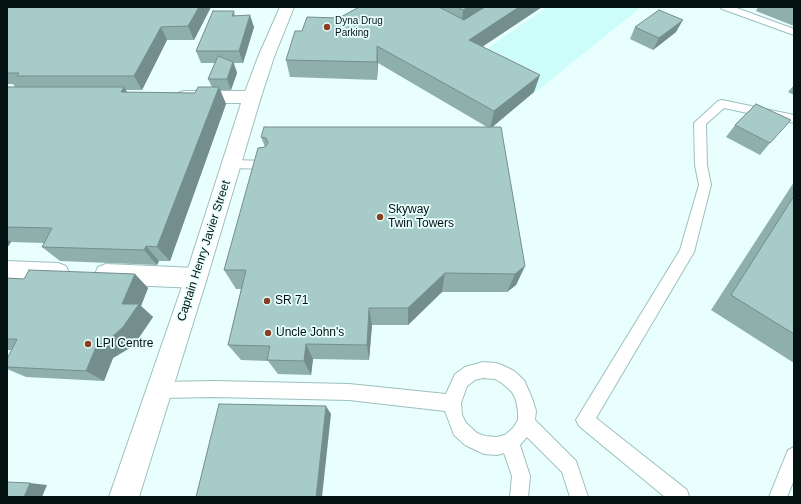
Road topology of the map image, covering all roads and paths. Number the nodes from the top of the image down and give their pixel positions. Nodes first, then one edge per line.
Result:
1 (287, 7) edge
2 (725, 7) edge
3 (794, 32) edge
4 (165, 96) edge
5 (252, 97) junction
6 (794, 119) edge
7 (231, 164) junction
8 (268, 165) edge
9 (7, 271) edge
10 (196, 278) junction
11 (160, 390) junction
12 (452, 403) junction
13 (526, 423) junction
14 (510, 442) junction
15 (794, 456) edge
16 (124, 497) edge
17 (519, 497) edge
18 (579, 497) edge
19 (680, 497) edge
20 (778, 497) edge

1 - 5 street, Captain Henry Javier Street
2 - 3 lane
4 - 5 street
5 - 7 street, Captain Henry Javier Street
6 - 19 lane
7 - 8 lane
7 - 10 street, Captain Henry Javier Street
9 - 10 street
10 - 11 street, Captain Henry Javier Street
11 - 12 lane
11 - 16 street, Captain Henry Javier Street
12 - 13 lane
12 - 14 lane
13 - 14 lane
13 - 18 lane
14 - 17 lane
15 - 20 lane

